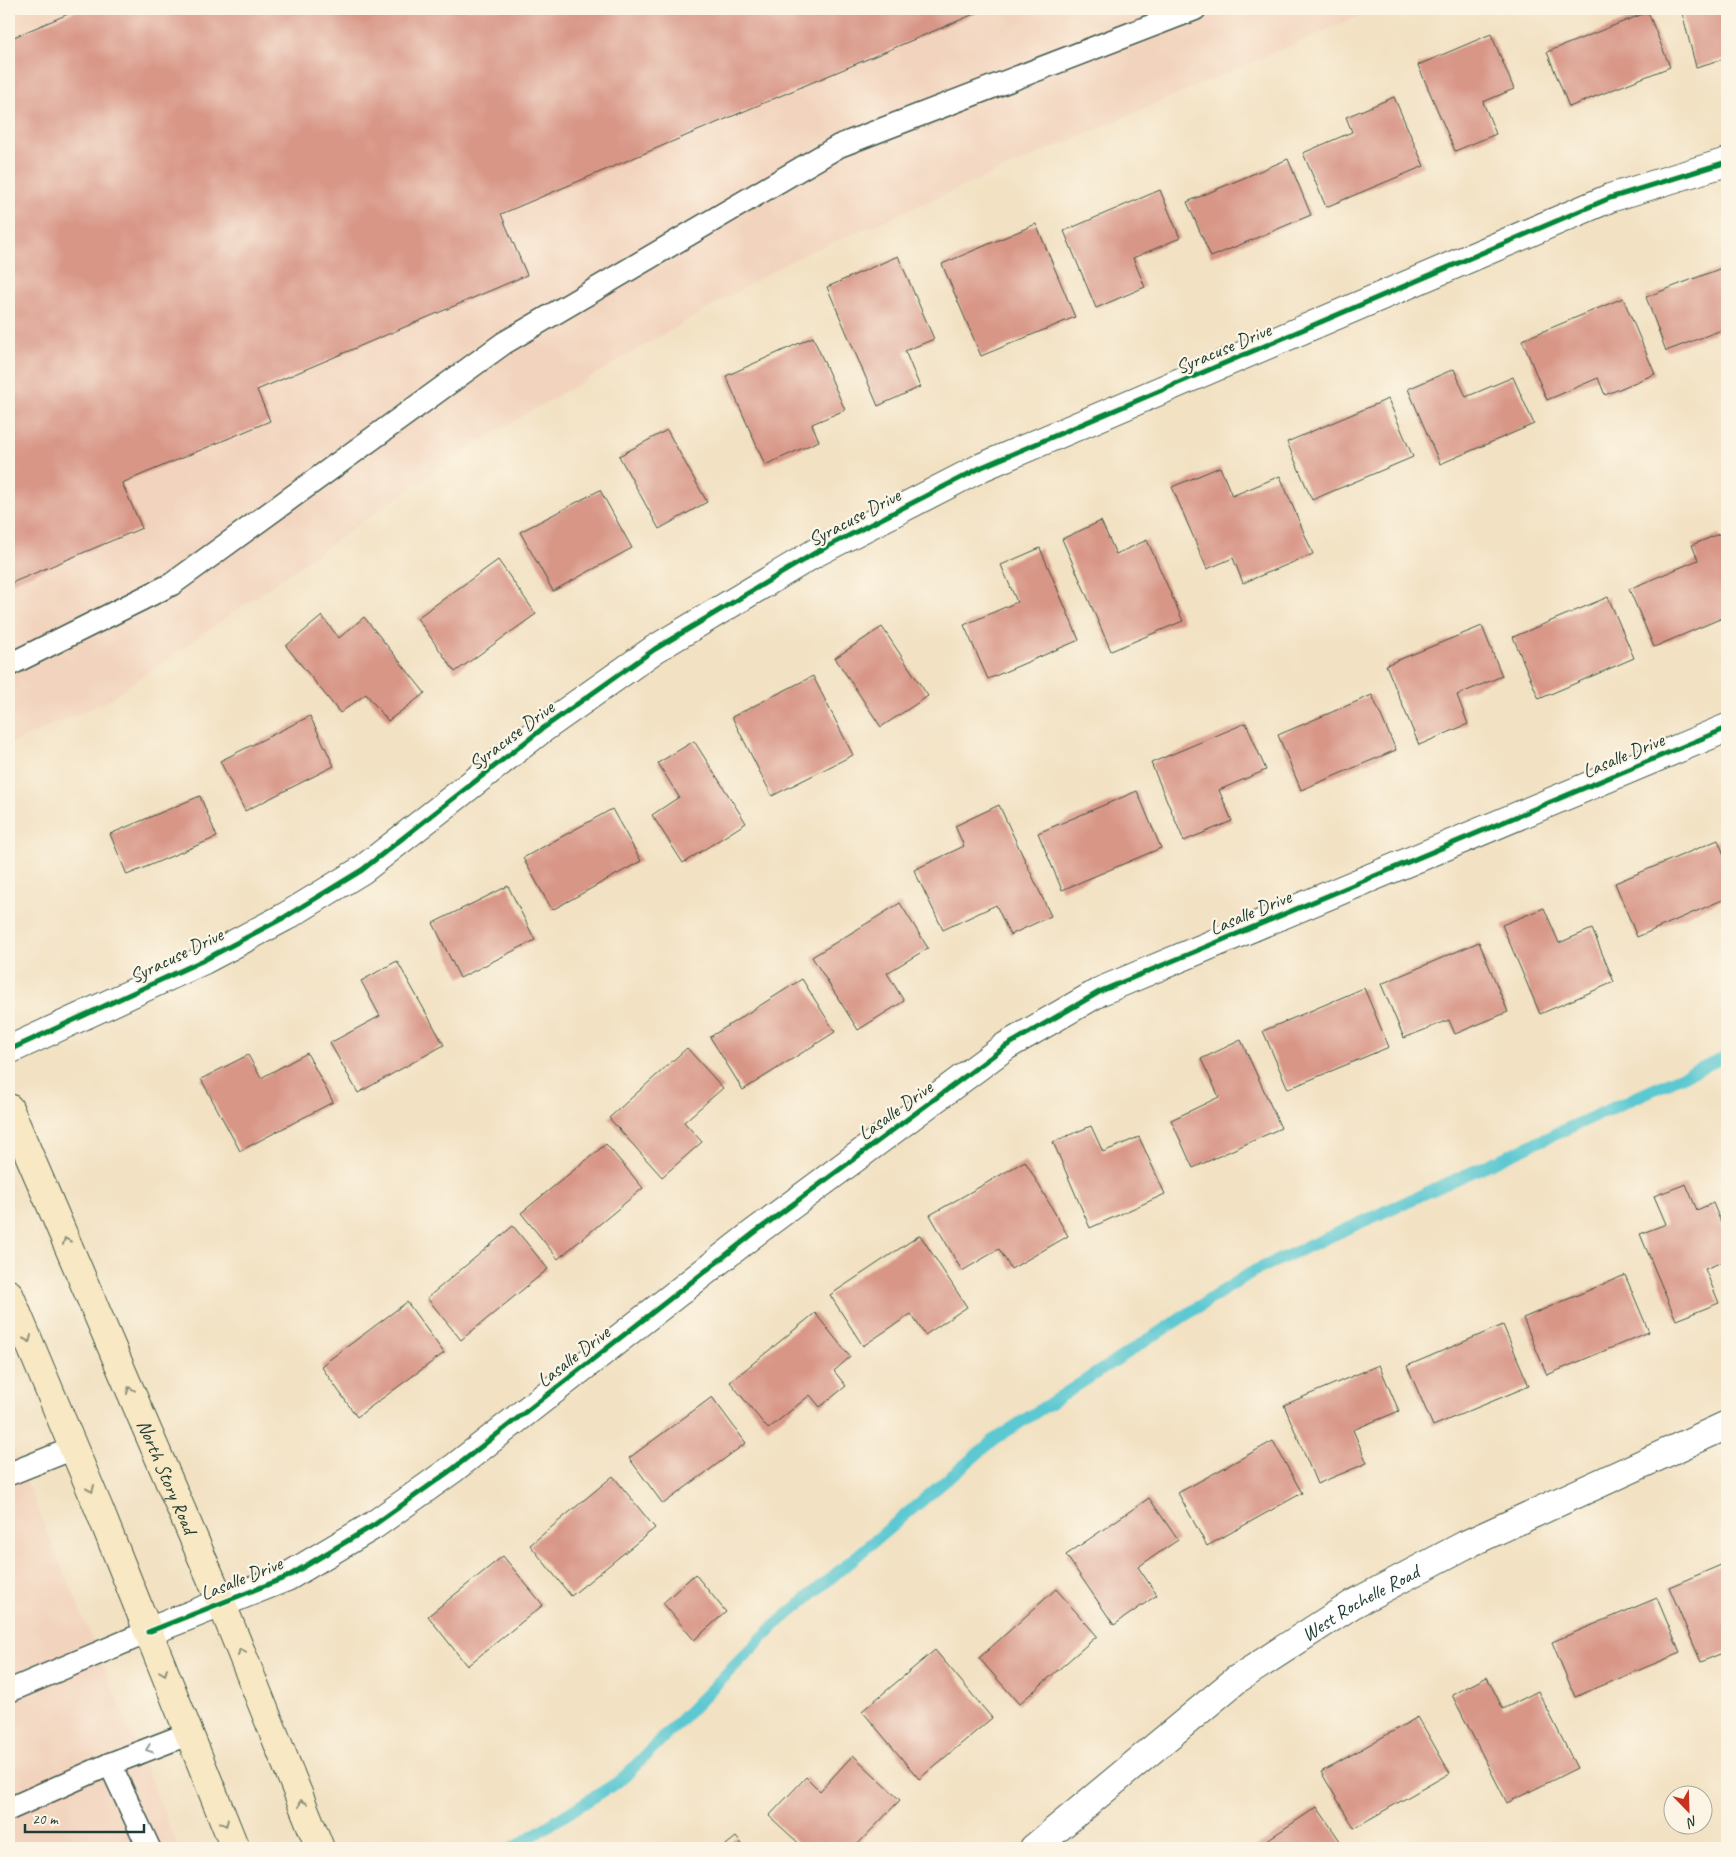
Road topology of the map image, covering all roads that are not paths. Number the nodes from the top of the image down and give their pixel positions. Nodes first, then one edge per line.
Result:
1 (1195, 9) edge
2 (1727, 162) edge
3 (9, 665) edge
4 (1727, 728) edge
5 (9, 1050) edge
6 (9, 1108) edge
7 (9, 1294) edge
8 (1727, 1425) edge
9 (74, 1448) junction
10 (9, 1474) edge
11 (221, 1602) junction
12 (148, 1632) junction
13 (10, 1686) edge
14 (188, 1734) junction
15 (110, 1764) junction
16 (9, 1809) edge
17 (149, 1848) edge
18 (235, 1848) edge
19 (320, 1848) edge
20 (1034, 1848) edge

1 - 3 lane
2 - 5 street, Syracuse Drive
4 - 11 street, Lasalle Drive
11 -> 6 main road, North Story Road
7 -> 9 main road
8 - 20 street, West Rochelle Road
9 - 10 lane
9 -> 12 main road
11 - 12 street, Lasalle Drive
19 -> 11 main road, North Story Road
12 - 13 lane
12 -> 14 main road
14 -> 15 lane
14 -> 18 main road
15 - 16 lane
15 - 17 lane

